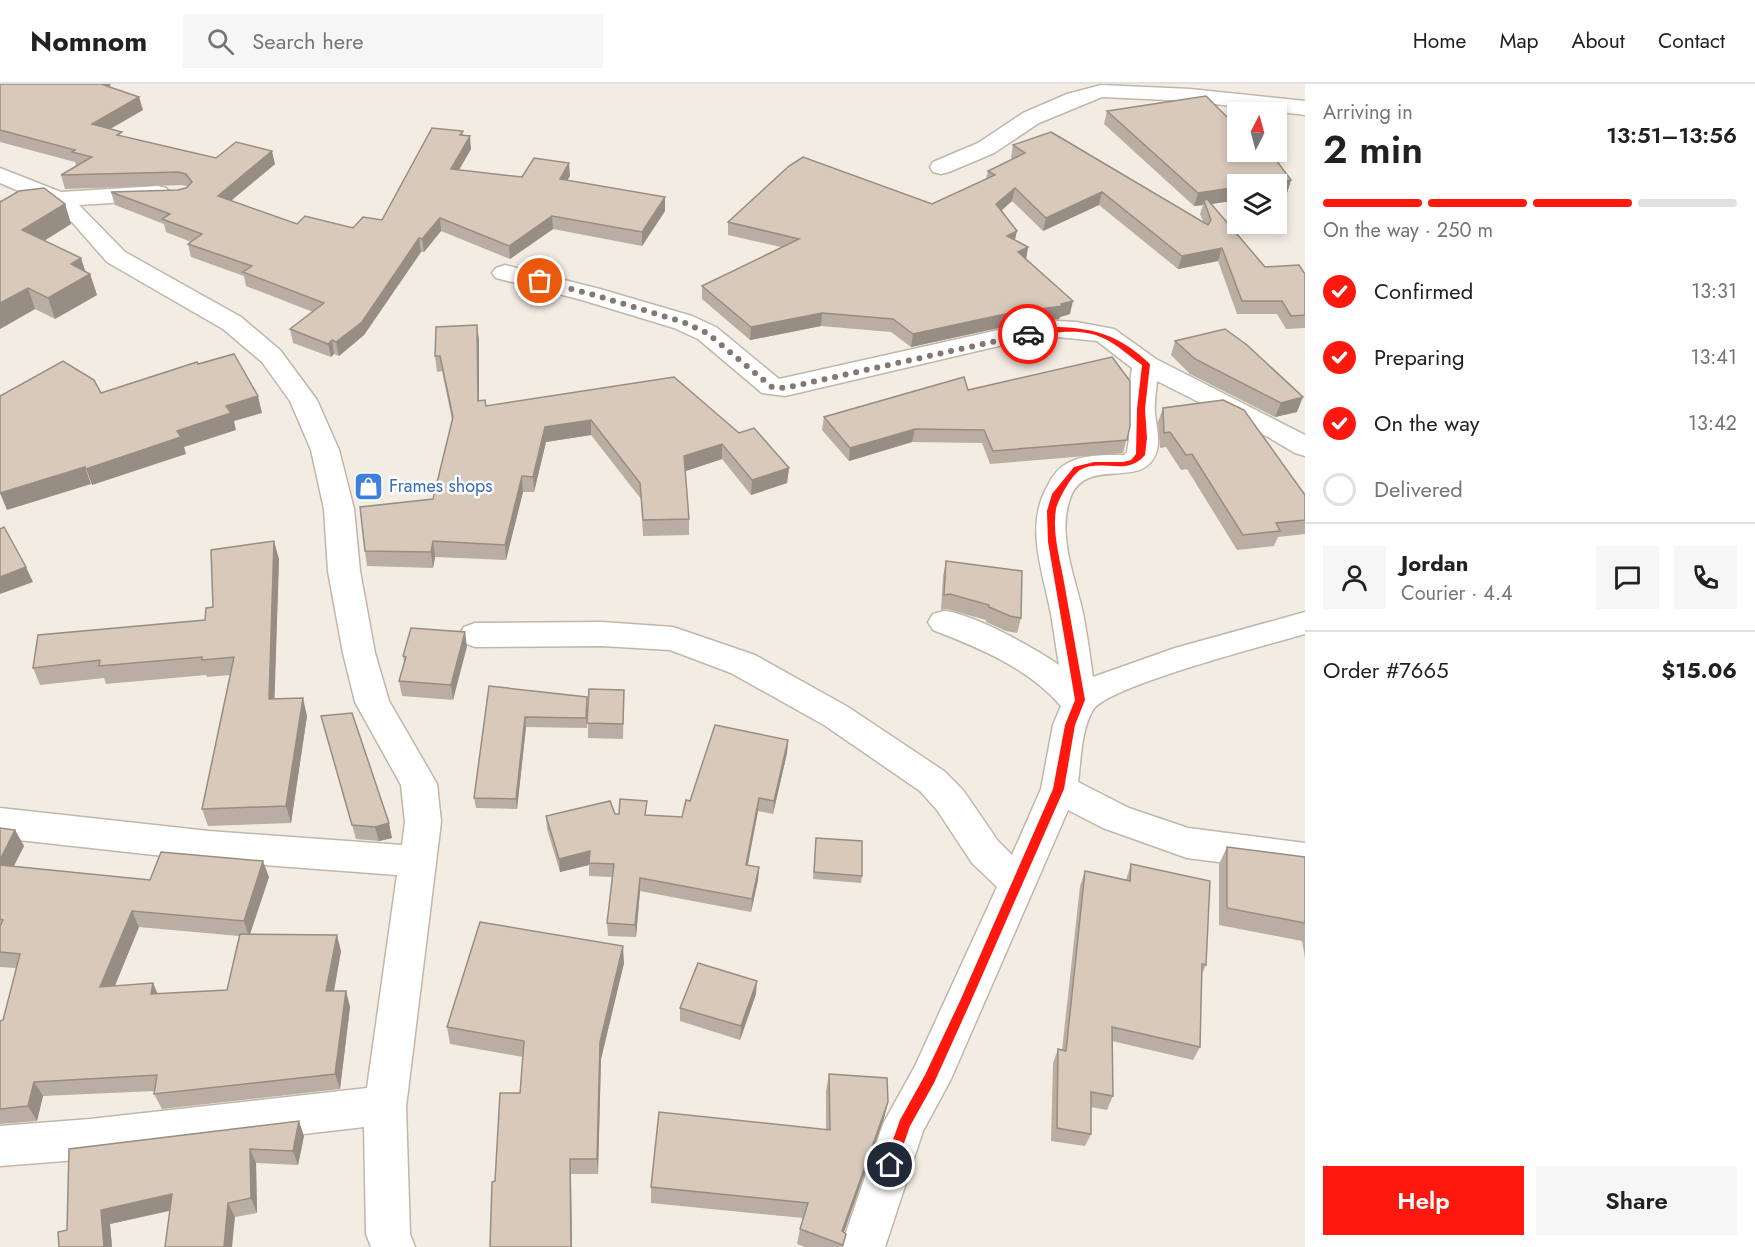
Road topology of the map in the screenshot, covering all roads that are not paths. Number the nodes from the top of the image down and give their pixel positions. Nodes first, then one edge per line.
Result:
1 (1096, 88) edge
2 (1305, 108) edge
3 (941, 167) dead end
4 (0, 175) edge
5 (181, 194) edge
6 (56, 198) junction
7 (0, 210) edge
8 (505, 273) dead end
9 (1146, 364) junction
10 (1305, 447) edge
11 (944, 622) dead end
12 (1305, 623) edge
13 (475, 635) dead end
14 (1079, 702) junction
15 (1059, 789) junction
16 (0, 824) edge
17 (1305, 858) edge
18 (417, 861) junction
19 (1017, 884) junction
20 (386, 1107) junction
21 (0, 1146) edge
22 (393, 1247) edge
23 (863, 1247) edge

1 - 2 street
1 - 3 street
4 - 6 street
5 - 6 street
6 - 7 street
6 - 18 street
8 - 9 street
9 - 10 street
9 - 14 street
11 - 14 street
12 - 14 street
13 - 19 street
14 - 15 street
15 - 17 street
15 - 19 street
16 - 18 street
18 - 20 street
19 - 23 street
20 - 21 street
20 - 22 street

